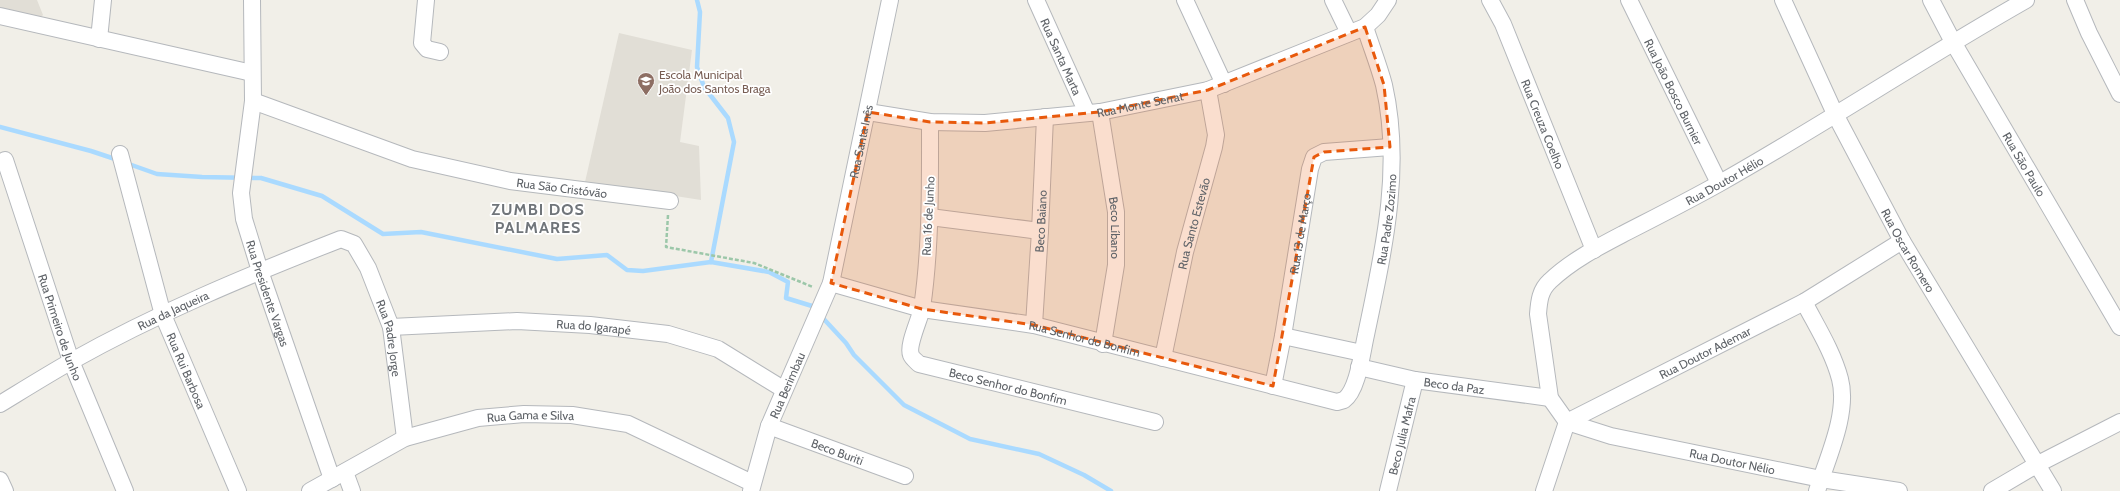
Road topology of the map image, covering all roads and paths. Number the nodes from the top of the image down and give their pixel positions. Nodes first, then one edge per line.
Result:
1 (103, 0) edge
2 (252, 0) edge
3 (426, 0) edge
4 (890, 0) edge
5 (1036, 0) edge
6 (1185, 0) edge
7 (1333, 0) edge
8 (1388, 0) edge
9 (1490, 0) edge
10 (1629, 0) edge
11 (1783, 0) edge
12 (1931, 0) edge
13 (2026, 0) edge
14 (2075, 0) edge
15 (0, 16) edge
16 (1366, 27) junction
17 (1349, 33) junction
18 (99, 39) junction
19 (1953, 42) junction
20 (440, 52) dead end
21 (252, 73) junction
22 (1224, 84) junction
23 (1208, 90) junction
24 (2120, 94) edge
25 (254, 101) junction
26 (868, 112) junction
27 (1094, 112) junction
28 (1836, 116) junction
29 (1044, 117) junction
30 (930, 122) junction
31 (1390, 147) junction
32 (120, 154) dead end
33 (5, 160) dead end
34 (1719, 183) junction
35 (670, 201) joint
36 (930, 217) junction
37 (1040, 230) junction
38 (1902, 241) junction
39 (354, 244) joint
40 (1594, 250) junction
41 (260, 271) junction
42 (828, 288) junction
43 (1804, 302) junction
44 (922, 309) junction
45 (163, 315) junction
46 (1034, 325) junction
47 (2120, 327) edge
48 (391, 328) junction
49 (1283, 336) junction
50 (1103, 344) junction
51 (1163, 358) junction
52 (1360, 360) junction
53 (71, 361) junction
54 (1414, 380) junction
55 (1273, 386) junction
56 (783, 389) junction
57 (1550, 398) junction
58 (1337, 402) joint
59 (0, 404) edge
60 (1155, 422) dead end
61 (1567, 422) junction
62 (2120, 422) edge
63 (769, 426) junction
64 (405, 438) junction
65 (2038, 464) junction
66 (338, 475) junction
67 (905, 476) dead end
68 (0, 480) edge
69 (1819, 485) edge
70 (752, 487) edge
71 (5, 491) edge
72 (125, 491) edge
73 (238, 491) edge
74 (310, 491) edge
75 (352, 491) edge
76 (1388, 491) edge
77 (1544, 491) edge
78 (1899, 491) edge
79 (1992, 491) edge
80 (2053, 491) edge

1 - 18 street
2 - 21 street, Rua Presidente Vargas
3 - 20 street
4 - 26 street, Rua Santa Inês
5 - 27 street, Rua Santa Marta
6 - 22 street
7 - 17 street
8 - 16 street, Rua Monte Serrat
9 - 40 street, Rua Creuza Coelho
10 - 34 street, Rua João Bosco Burnier
11 - 28 street, Rua Oscar Romero
12 - 19 street, Rua São Paulo
13 - 19 street, Rua Doutor Hélio
14 - 24 street
15 - 18 street
16 - 17 street, Rua Monte Serrat
16 - 31 street, Rua Padre Zozimo
17 - 22 street, Rua Monte Serrat
18 - 21 street
19 - 28 street, Rua Doutor Hélio
19 - 47 street, Rua São Paulo
21 - 25 street, Rua Presidente Vargas
22 - 23 street, Rua Monte Serrat
23 - 27 street, Rua Monte Serrat
23 - 51 street, Rua Santo Estevão
25 - 35 street, Rua São Cristóvão
25 - 41 street, Rua Presidente Vargas
26 - 30 street, Rua Monte Serrat
26 - 42 street, Rua Santa Inês
27 - 29 street, Rua Monte Serrat
27 - 50 street, Beco Líbano
28 - 34 street, Rua Doutor Hélio
28 - 38 street, Rua Oscar Romero
29 - 30 street, Rua Monte Serrat
29 - 37 street, Beco Baiano
30 - 36 street, Rua 16 de Junho
31 - 49 street, Rua 13 de Março
31 - 52 street, Rua Padre Zozimo
32 - 45 street, Rua Rui Barbosa
33 - 53 street, Rua Primeiro de Junho
34 - 40 street, Rua Doutor Hélio
35 - 42 path
36 - 37 street
36 - 44 street, Rua 16 de Junho
37 - 46 street, Beco Baiano
38 - 43 street, Rua Doutor Ademar
38 - 65 street, Rua Oscar Romero
39 - 41 street, Rua da Jaqueira
39 - 48 street, Rua Padre Jorge
40 - 57 street, Rua Doutor Hélio
41 - 45 street, Rua da Jaqueira
41 - 66 street, Rua Presidente Vargas
42 - 44 street, Rua Senhor do Bonfim
42 - 56 street, Rua Berimbau
43 - 61 street, Rua Doutor Ademar
43 - 69 street
44 - 46 street, Rua Senhor do Bonfim
44 - 60 street, Beco Senhor do Bonfim
45 - 53 street, Rua da Jaqueira
45 - 73 street, Rua Rui Barbosa
46 - 50 street, Rua Senhor do Bonfim
48 - 56 street, Rua do Igarapé
48 - 64 street, Rua Padre Jorge
49 - 52 street, Beco da Paz
49 - 55 street, Rua 13 de Março
50 - 51 street, Rua Senhor do Bonfim
51 - 55 street, Rua Senhor do Bonfim
52 - 54 street, Beco da Paz
52 - 58 street, Rua Padre Zozimo
53 - 59 street, Rua da Jaqueira
53 - 72 street, Rua Primeiro de Junho
54 - 57 street, Beco da Paz
54 - 76 street, Beco Julia Mafra
55 - 58 street, Rua Senhor do Bonfim
56 - 63 street, Rua Berimbau
57 - 61 street, Rua Doutor Hélio
61 - 69 street, Rua Doutor Nélio
61 - 77 street
62 - 65 street
63 - 67 street, Beco Buriti
63 - 70 street, Rua Berimbau
64 - 66 street, Rua Gama e Silva
64 - 70 street, Rua Gama e Silva
65 - 79 street
65 - 80 street, Rua Oscar Romero
66 - 74 street, Rua Gama e Silva
66 - 75 street, Rua Presidente Vargas
68 - 71 street
69 - 78 street, Rua Doutor Nélio

